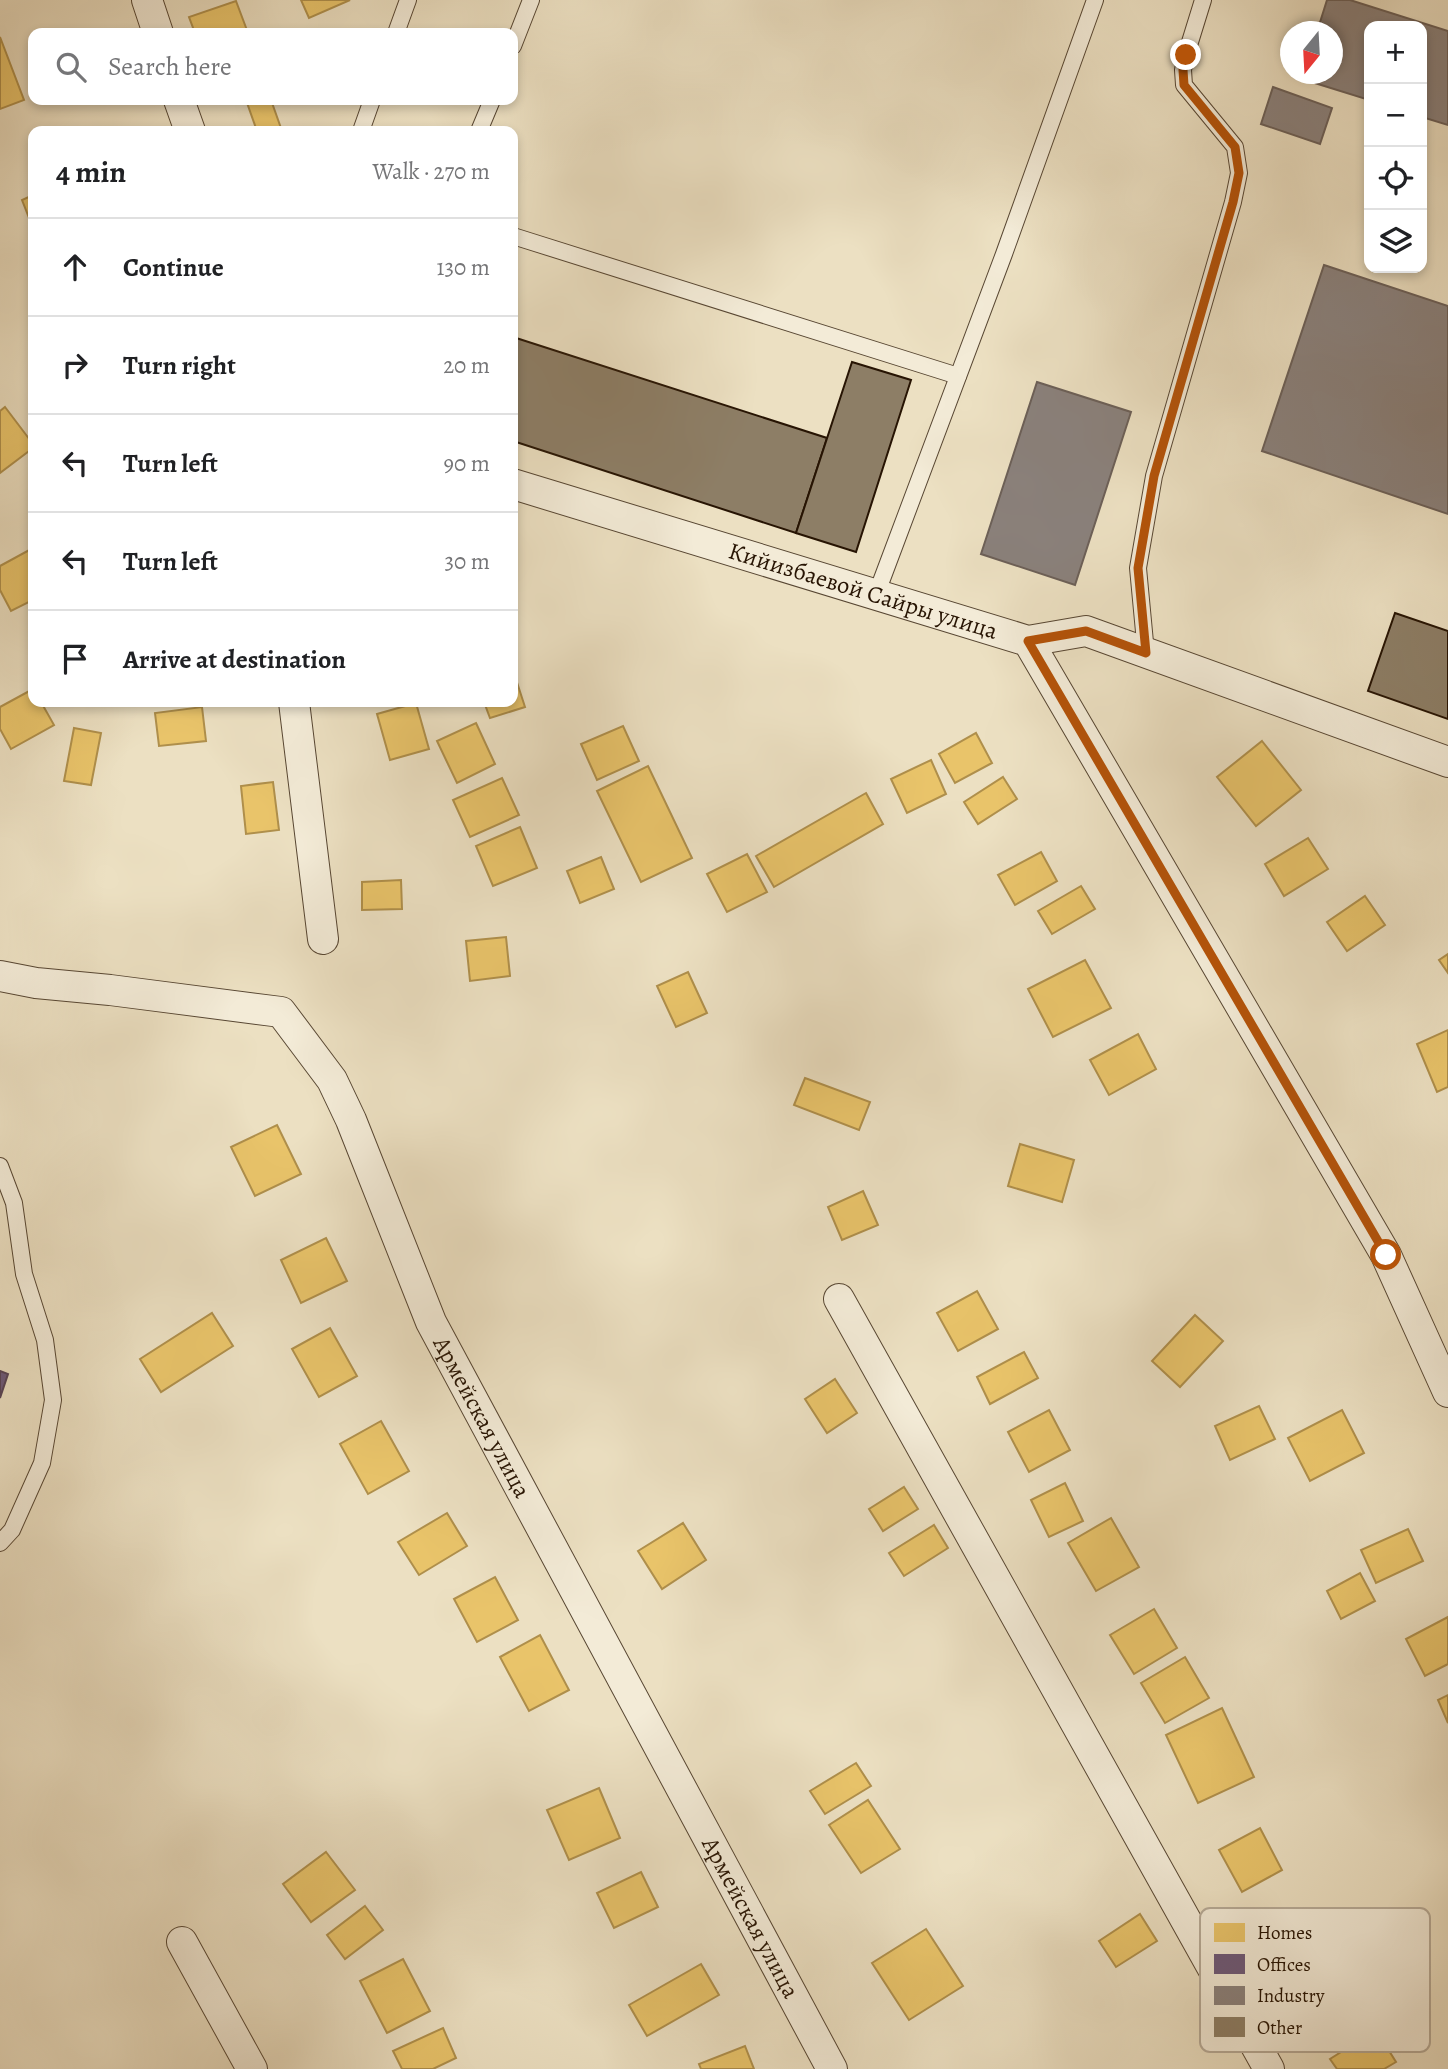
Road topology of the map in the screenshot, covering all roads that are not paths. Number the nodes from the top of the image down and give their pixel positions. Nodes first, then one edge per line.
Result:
1 (147, 0) edge
2 (408, 0) edge
3 (531, 0) edge
4 (1095, 0) edge
5 (1203, 0) edge
6 (156, 28) edge
7 (398, 28) edge
8 (518, 33) edge
9 (181, 105) edge
10 (370, 105) edge
11 (490, 105) edge
12 (188, 126) edge
13 (363, 126) edge
14 (482, 126) edge
15 (518, 238) edge
16 (958, 376) junction
17 (518, 486) edge
18 (876, 595) junction
19 (1028, 641) junction
20 (1146, 653) junction
21 (295, 707) edge
22 (1448, 762) edge
23 (323, 939) dead end
24 (0, 976) edge
25 (0, 1166) edge
26 (839, 1299) dead end
27 (1448, 1392) edge
28 (0, 1543) edge
29 (181, 1942) dead end
30 (1200, 1945) edge
31 (1260, 2052) edge
32 (252, 2069) edge
33 (832, 2069) edge
34 (1269, 2069) edge

1 - 6 street
2 - 7 lane
3 - 8 lane
4 - 16 lane
5 - 20 lane
9 - 12 street
10 - 13 lane
11 - 14 lane
15 - 16 lane
16 - 18 lane
17 - 18 street, Кийизбаевой Сайры улица
18 - 19 street, Кийизбаевой Сайры улица
19 - 20 street, Кийизбаевой Сайры улица
19 - 27 street
20 - 22 street, Кийизбаевой Сайры улица
21 - 23 street
24 - 33 street, Армейская улица
25 - 28 lane
26 - 30 street
29 - 32 street
31 - 34 street

